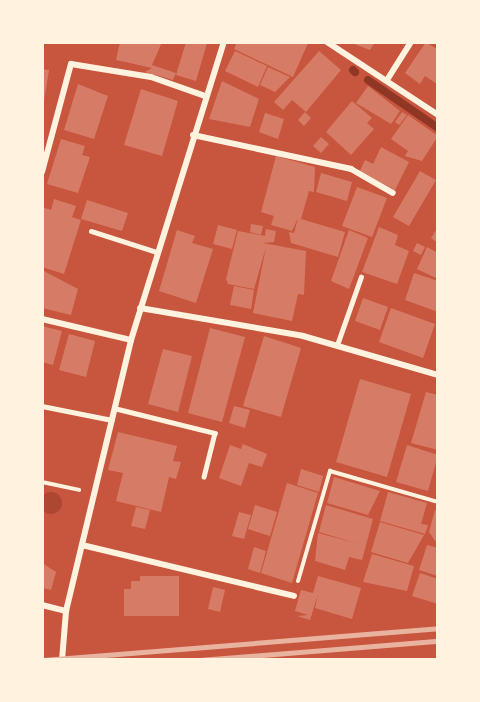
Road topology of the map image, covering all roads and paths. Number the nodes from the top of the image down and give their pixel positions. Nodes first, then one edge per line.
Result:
1 (224, 42) edge
2 (327, 42) edge
3 (411, 42) edge
4 (387, 80) junction
5 (205, 96) junction
6 (438, 115) edge
7 (193, 135) junction
8 (42, 172) edge
9 (393, 193) dead end
10 (91, 231) dead end
11 (157, 252) junction
12 (361, 276) dead end
13 (141, 308) junction
14 (42, 319) edge
15 (131, 340) junction
16 (337, 345) junction
17 (438, 375) edge
18 (42, 406) edge
19 (114, 408) junction
20 (112, 420) junction
21 (204, 477) dead end
22 (42, 482) edge
23 (94, 493) junction
24 (438, 502) edge
25 (82, 545) junction
26 (294, 596) joint
27 (42, 605) edge
28 (66, 611) junction
29 (62, 660) edge

1 - 5 street
2 - 4 street
3 - 4 street
4 - 6 street
5 - 7 street
5 - 8 street
7 - 9 street
7 - 11 street
10 - 11 lane
11 - 13 street
12 - 16 lane
13 - 15 street
13 - 16 street
14 - 15 street
15 - 19 street
16 - 17 street
18 - 20 lane
19 - 20 street
19 - 21 lane
20 - 23 street
22 - 23 path
23 - 25 street
24 - 26 path
25 - 26 street
25 - 28 street
27 - 28 street
28 - 29 street

